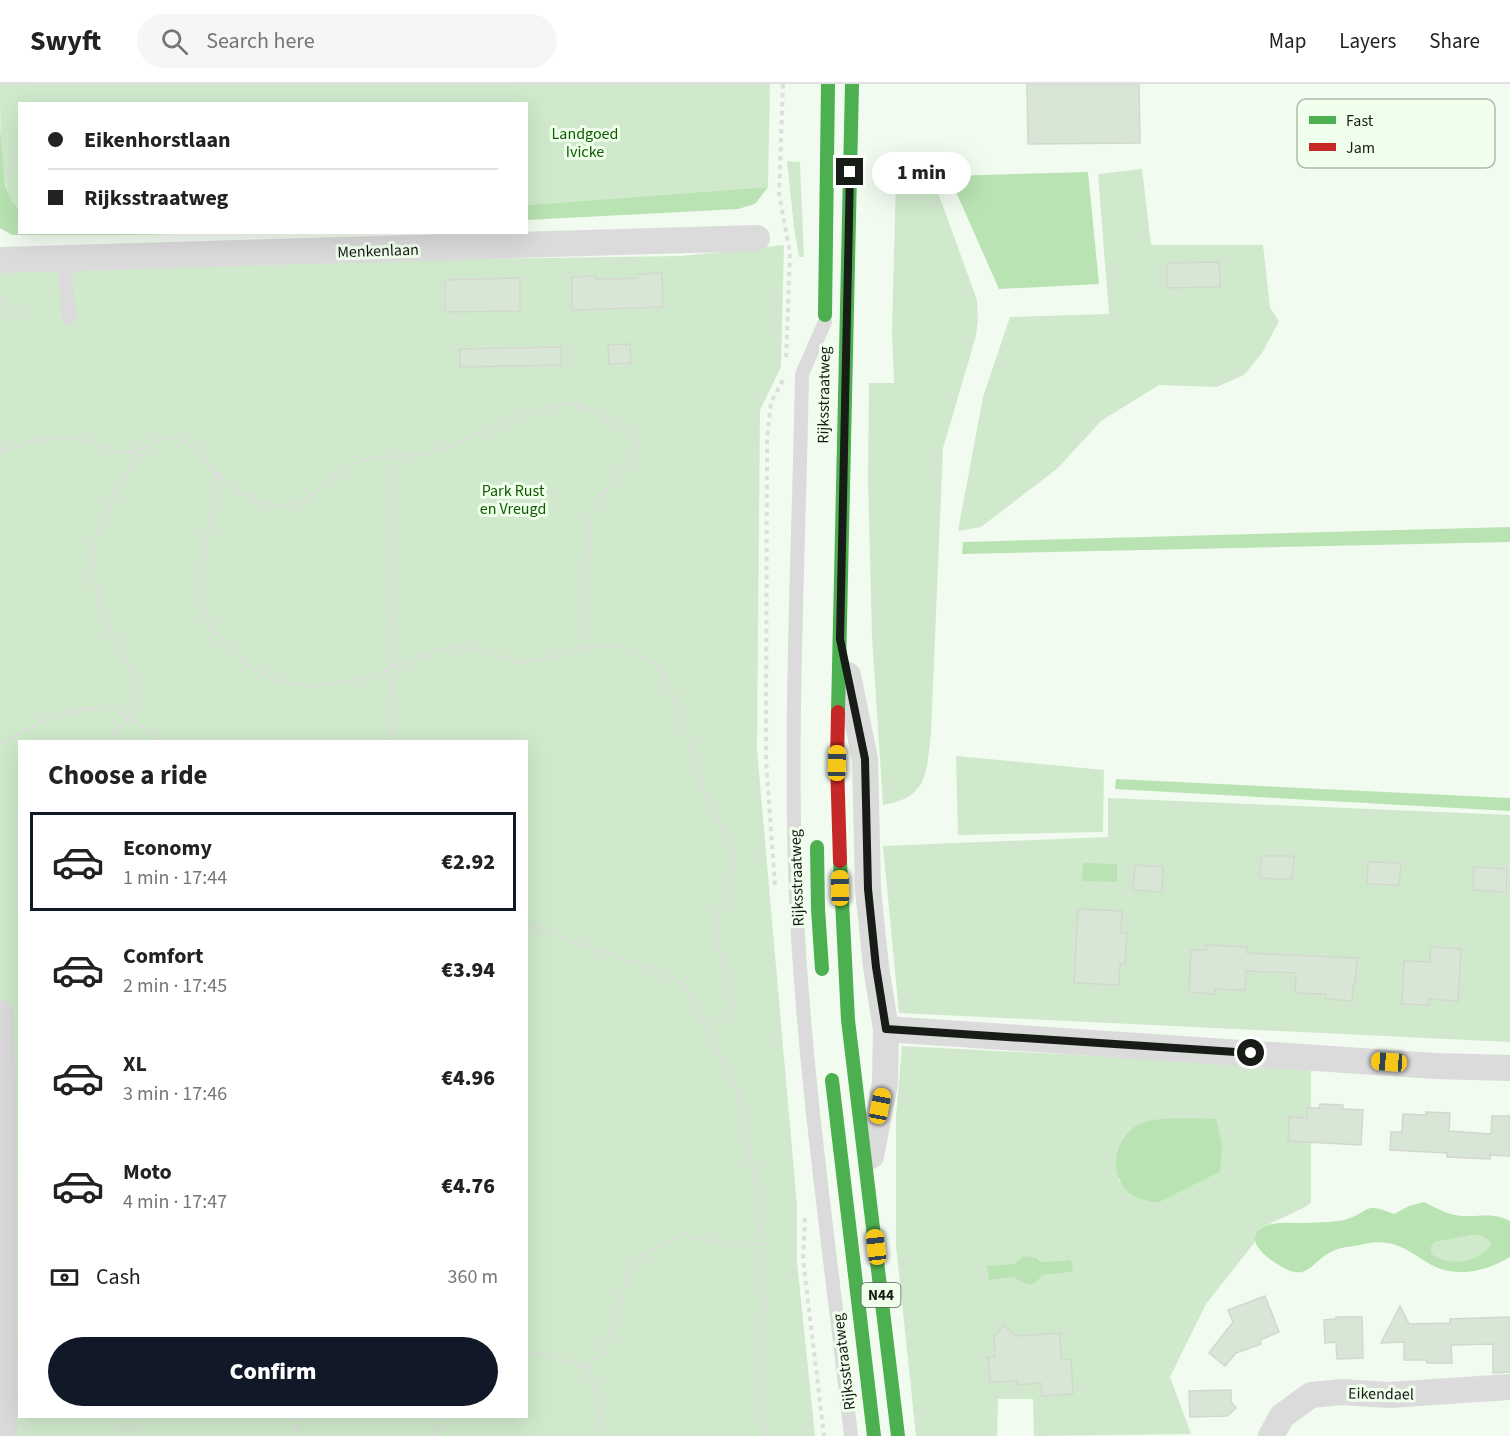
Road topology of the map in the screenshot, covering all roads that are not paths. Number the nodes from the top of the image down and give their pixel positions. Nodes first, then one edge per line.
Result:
1 (828, 84) edge
2 (852, 84) edge
3 (757, 238) dead end
4 (64, 258) junction
5 (0, 260) edge
6 (69, 317) dead end
7 (825, 322) junction
8 (824, 357) dead end
9 (840, 639) junction
10 (817, 828) dead end
11 (823, 980) dead end
12 (0, 1012) edge
13 (886, 1029) junction
14 (830, 1063) dead end
15 (1510, 1068) edge
16 (867, 1176) junction
17 (1510, 1387) edge
18 (4, 1436) edge
19 (851, 1436) edge
20 (874, 1436) edge
21 (898, 1436) edge
22 (1271, 1436) edge

1 - 7 main road, Rijksstraatweg
2 - 9 main road, Rijksstraatweg / N44
3 - 4 street, Menkenlaan
4 - 5 street, Menkenlaan
4 - 6 lane
7 - 8 main road, Rijksstraatweg
7 - 19 lane, Rijksstraatweg
9 - 13 street, Rijksstraatweg / N44
9 - 16 main road, Rijksstraatweg / N44
10 - 11 main road, Rijksstraatweg
12 - 18 street
13 - 15 street
13 - 16 street, Rijksstraatweg / N44
14 - 20 main road, Rijksstraatweg / N44
16 - 21 main road, Rijksstraatweg / N44
17 - 22 street, Eikendael

